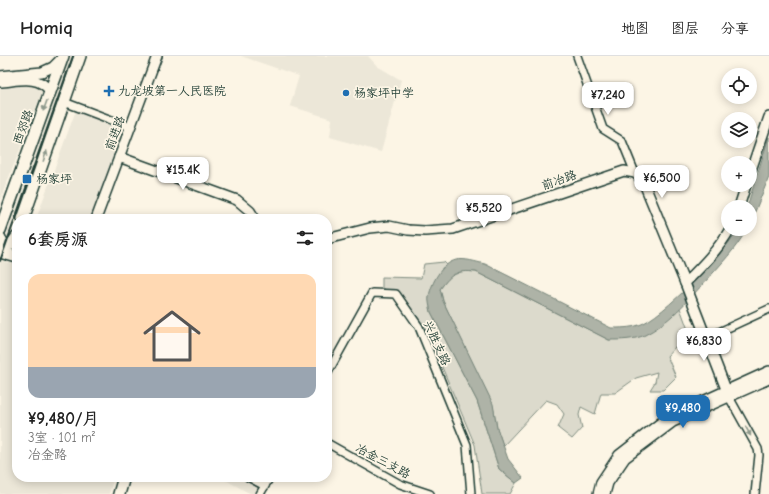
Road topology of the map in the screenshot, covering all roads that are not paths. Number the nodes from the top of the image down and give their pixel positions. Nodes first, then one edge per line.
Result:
1 (63, 56) edge
2 (80, 56) edge
3 (157, 56) edge
4 (577, 56) edge
5 (0, 76) edge
6 (0, 82) edge
7 (50, 91) junction
8 (64, 102) junction
9 (769, 117) edge
10 (130, 127) junction
11 (119, 156) junction
12 (756, 156) edge
13 (635, 173) junction
14 (26, 214) edge
15 (98, 214) edge
16 (252, 214) edge
17 (0, 233) edge
18 (726, 236) edge
19 (332, 238) edge
20 (12, 244) edge
21 (0, 252) edge
22 (12, 256) edge
23 (685, 283) junction
24 (769, 309) edge
25 (706, 338) junction
26 (332, 365) edge
27 (769, 371) edge
28 (769, 379) edge
29 (728, 394) junction
30 (332, 446) edge
31 (123, 482) edge
32 (257, 482) edge
33 (267, 482) edge
34 (265, 486) junction
35 (119, 494) edge
36 (260, 494) edge
37 (430, 494) edge
38 (471, 494) edge
39 (598, 494) edge
40 (605, 494) edge
41 (755, 494) edge

1 - 5 street
1 - 7 main road, 西郊路
2 - 8 main road
3 - 10 street, 前进路
4 - 13 street
6 - 7 street
7 -> 17 main road, 西郊路
8 - 10 street
14 -> 8 main road
9 - 12 street
10 - 11 street, 前进路
11 - 15 street, 前进路
11 - 16 street
13 - 19 street, 前冶路
13 - 23 street
17 - 20 main road
18 - 23 street
21 - 22 main road
23 - 25 street
24 - 25 street
25 - 29 street
26 - 38 street, 兴胜支路
27 - 29 street
28 - 29 street
29 - 39 street
29 - 40 street
29 -> 41 street
30 - 37 street, 冶金三支路
31 - 35 main road
32 - 34 street
33 - 34 street
34 - 36 street

